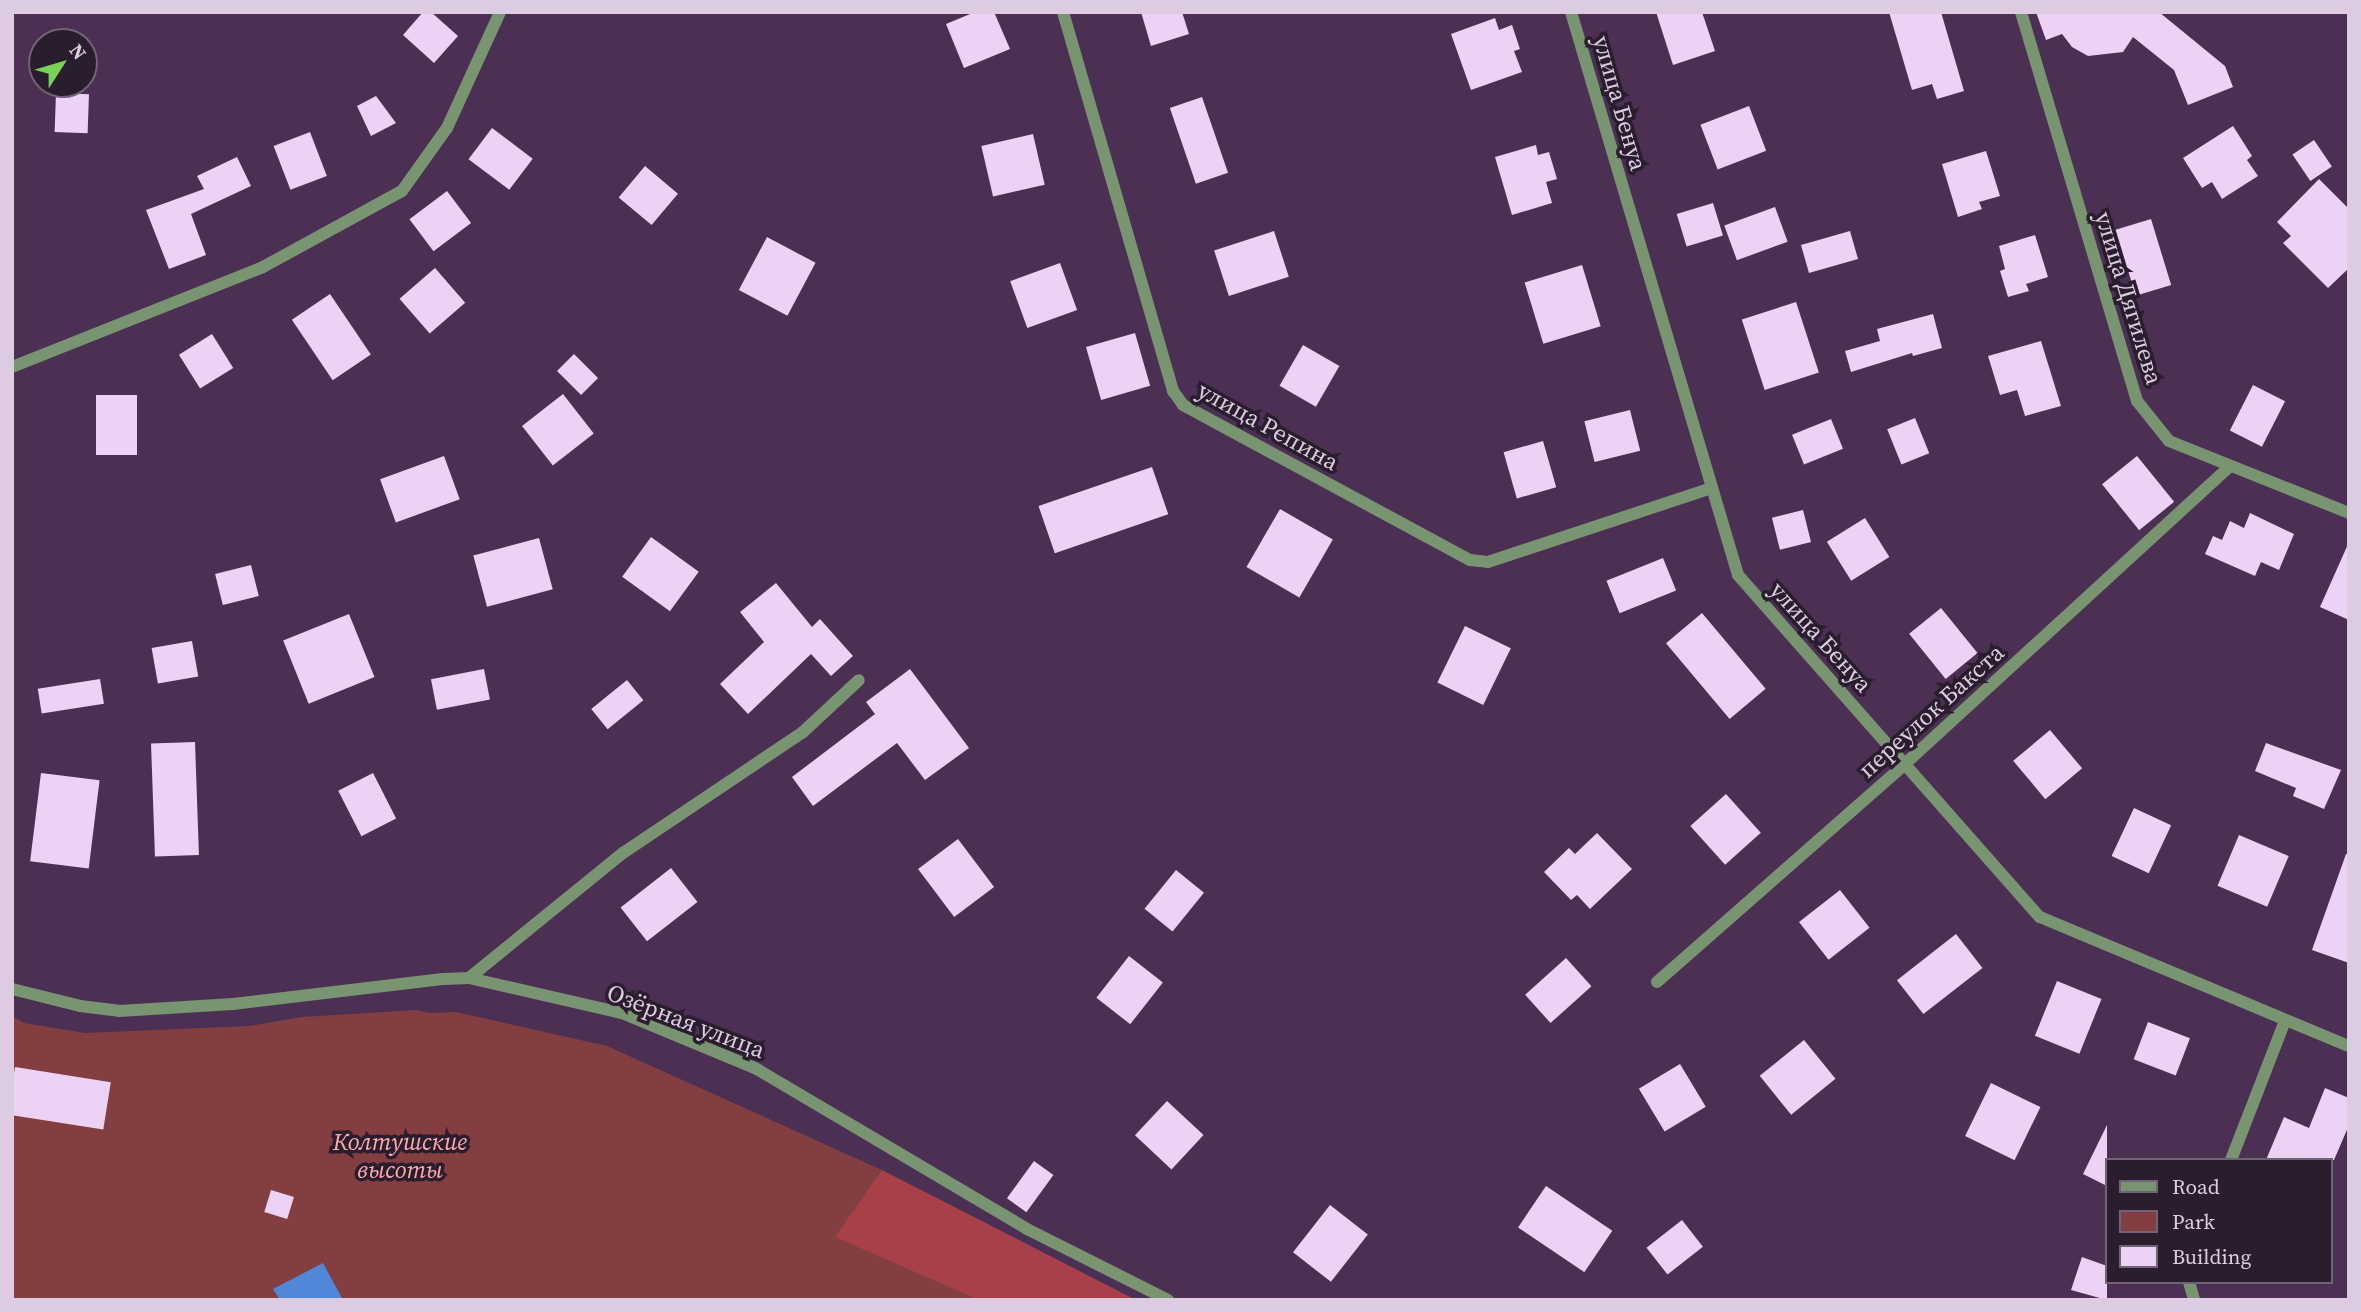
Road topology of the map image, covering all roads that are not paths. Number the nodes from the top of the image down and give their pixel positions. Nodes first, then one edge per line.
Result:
1 (500, 12) edge
2 (1063, 12) edge
3 (1571, 12) edge
4 (2021, 12) edge
5 (12, 368) edge
6 (2230, 467) junction
7 (1712, 488) junction
8 (2349, 513) edge
9 (859, 680) dead end
10 (1906, 763) junction
11 (469, 978) junction
12 (1657, 982) dead end
13 (12, 989) edge
14 (2285, 1021) junction
15 (2349, 1046) edge
16 (2232, 1158) edge
17 (1168, 1300) edge

1 - 5 street
2 - 7 street, улица Репина
3 - 7 street, улица Бенуа
4 - 6 street, улица Дягилева
6 - 8 street, улица Дягилева
6 - 10 street, переулок Бакста
7 - 10 street, улица Бенуа
9 - 11 street
10 - 12 street, переулок Бакста
10 - 14 street, улица Бенуа
11 - 13 street, Озёрная улица
11 - 17 street, Озёрная улица
14 - 15 street, улица Бенуа
14 - 16 street

